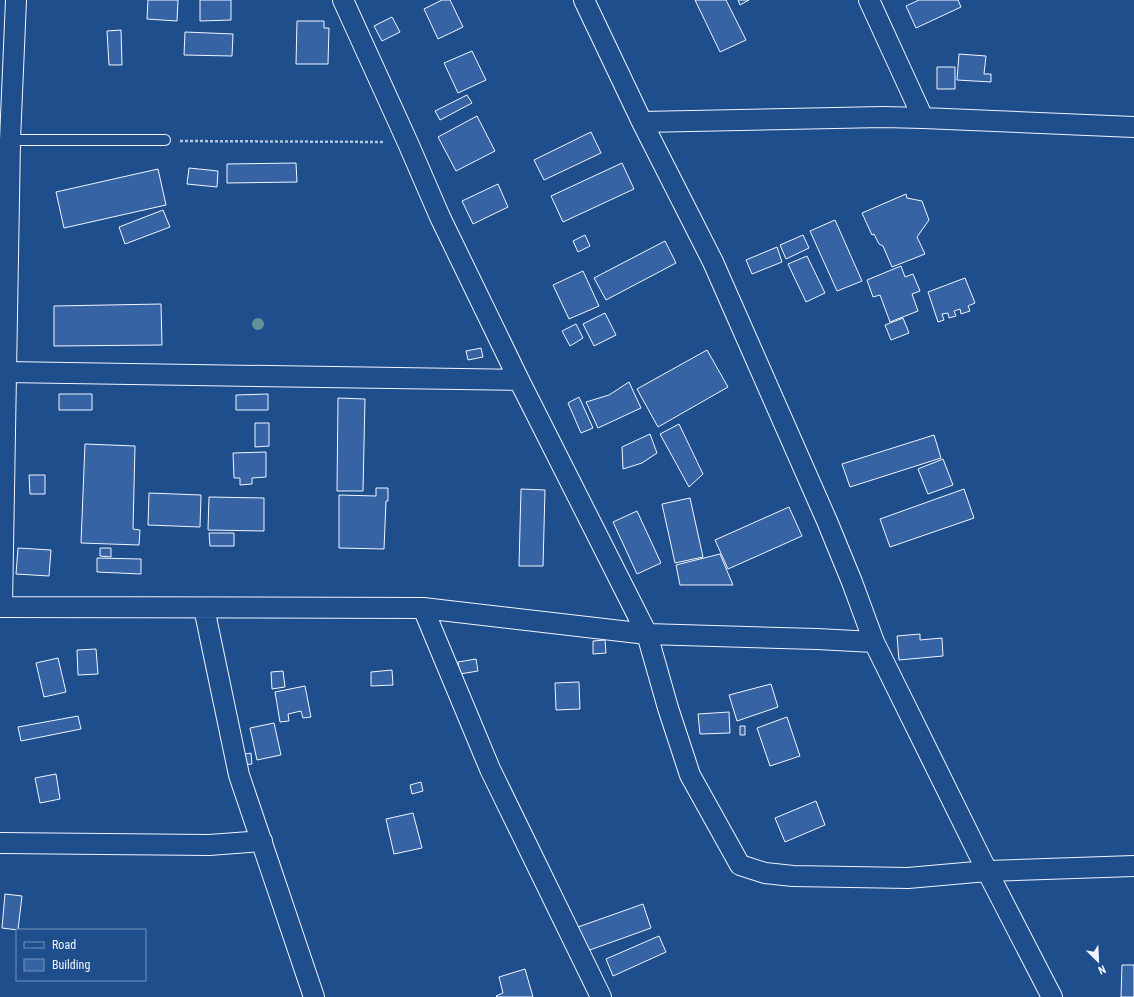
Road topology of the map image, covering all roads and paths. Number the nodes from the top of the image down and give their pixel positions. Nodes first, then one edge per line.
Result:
1 (16, 0) edge
2 (343, 0) edge
3 (584, 0) edge
4 (869, 0) edge
5 (923, 118) junction
6 (642, 122) junction
7 (1134, 127) edge
8 (10, 140) junction
9 (165, 140) joint
10 (408, 142) junction
11 (5, 372) junction
12 (519, 380) junction
13 (1, 607) edge
14 (204, 608) junction
15 (423, 608) junction
16 (647, 634) junction
17 (874, 642) junction
18 (262, 841) junction
19 (0, 843) edge
20 (1134, 866) edge
21 (987, 871) junction
22 (314, 997) edge
23 (601, 997) edge
24 (1052, 997) edge

1 - 8 street
2 - 10 street
3 - 6 street
4 - 5 street
5 - 6 street
5 - 7 street
6 - 17 street
8 - 9 lane
8 - 11 street
9 - 10 path
10 - 12 street
11 - 12 street
11 - 13 street
12 - 16 street
13 - 14 street
14 - 15 street
14 - 18 street
15 - 16 street
15 - 23 street
16 - 17 street
16 - 21 street
17 - 21 street
18 - 19 street
18 - 22 street
20 - 21 street
21 - 24 street

